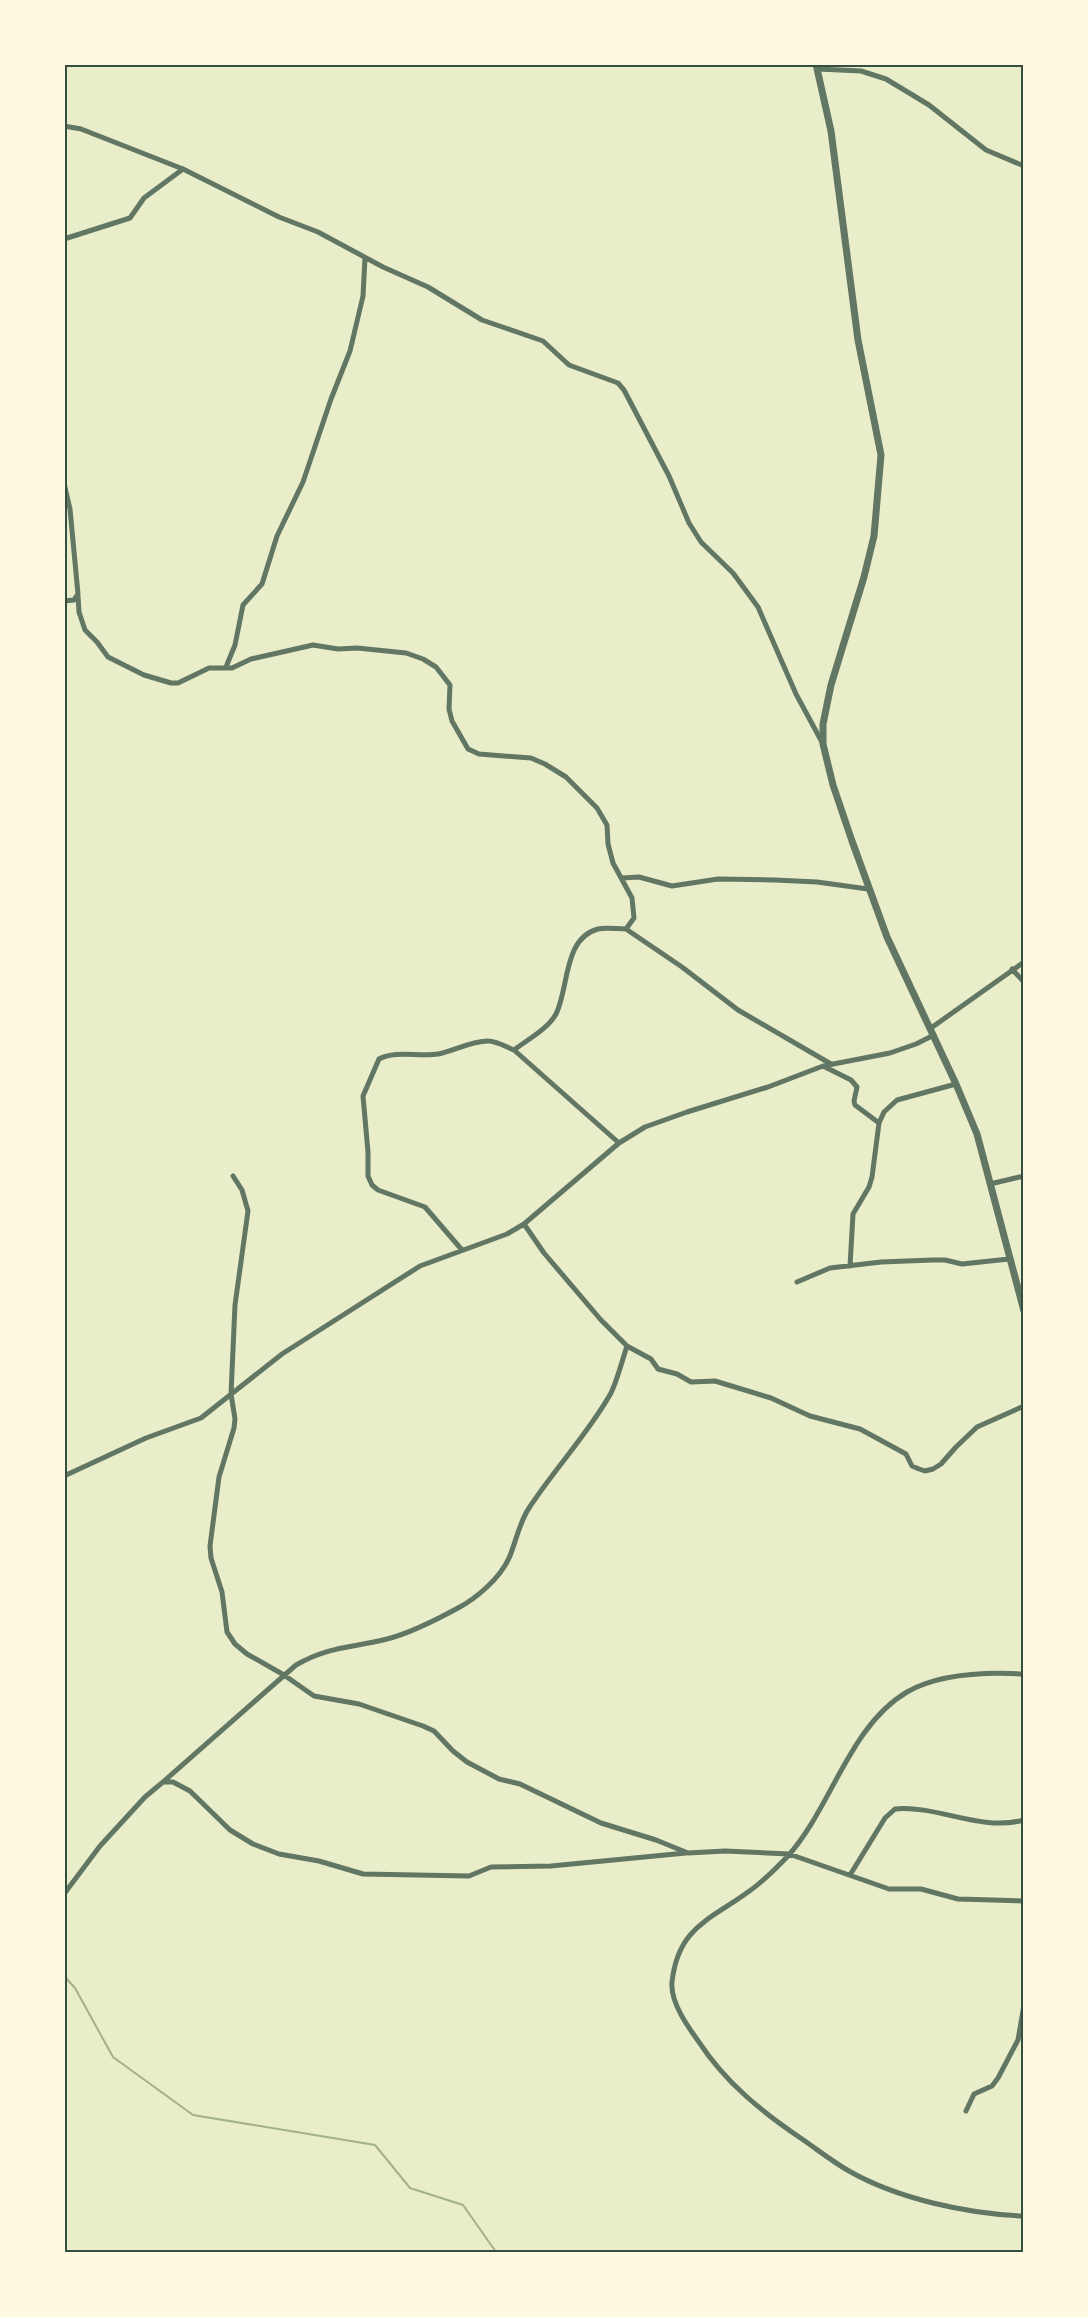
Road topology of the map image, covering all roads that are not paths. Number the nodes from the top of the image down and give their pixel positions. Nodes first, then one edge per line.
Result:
1 (817, 67) edge
2 (64, 126) edge
3 (1023, 166) edge
4 (183, 168) junction
5 (64, 239) edge
6 (365, 258) junction
7 (64, 483) edge
8 (78, 596) junction
9 (64, 601) edge
10 (226, 667) junction
11 (823, 744) junction
12 (622, 878) junction
13 (868, 890) junction
14 (626, 929) junction
15 (1023, 962) edge
16 (1012, 969) junction
17 (1023, 982) edge
18 (932, 1032) junction
19 (514, 1050) junction
20 (831, 1064) junction
21 (823, 1066) junction
22 (956, 1084) junction
23 (879, 1123) junction
24 (619, 1143) junction
25 (232, 1176) dead end
26 (1023, 1176) edge
27 (990, 1184) junction
28 (524, 1224) junction
29 (462, 1250) junction
30 (1009, 1259) junction
31 (850, 1266) junction
32 (797, 1282) dead end
33 (1023, 1311) edge
34 (627, 1346) junction
35 (231, 1394) junction
36 (1023, 1406) edge
37 (64, 1476) edge
38 (1023, 1674) edge
39 (284, 1675) junction
40 (163, 1782) junction
41 (1023, 1820) edge
42 (688, 1853) junction
43 (789, 1854) junction
44 (850, 1875) junction
45 (64, 1894) edge
46 (1023, 1901) edge
47 (1023, 2005) edge
48 (966, 2111) dead end
49 (1023, 2216) edge

1 - 3 street
1 - 11 street
2 - 4 street
4 - 5 street
4 - 6 street
6 - 10 street
6 - 11 street
7 - 8 street
8 - 9 street
8 - 10 street
10 - 12 street
11 - 13 street
12 - 13 street
12 - 14 street
13 - 18 street
14 - 19 street
14 - 20 street
15 - 16 street
16 - 17 street
16 - 18 street
18 - 20 street
18 - 22 street
19 - 24 street
19 - 29 street
20 - 21 street
21 - 23 street
21 - 24 street
22 - 23 street
22 - 27 street
23 - 31 street
24 - 28 street
25 - 35 street
26 - 27 street
27 - 30 street
28 - 29 street
28 - 34 street
29 - 35 street
30 - 31 street
30 - 33 street
31 - 32 street
34 - 36 street
34 - 39 street
35 - 37 street
35 - 39 street
38 - 43 street
39 - 40 street
39 - 42 street
40 - 42 street
40 - 45 street
41 - 44 street
42 - 43 street
43 - 44 street
43 - 49 street
44 - 46 street
47 - 48 street

